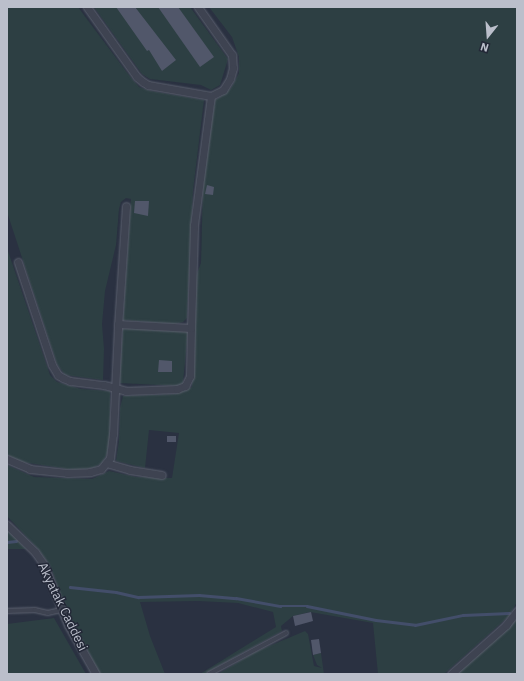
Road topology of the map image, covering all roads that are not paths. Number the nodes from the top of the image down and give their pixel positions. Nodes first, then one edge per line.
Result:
1 (87, 7) edge
2 (198, 7) edge
3 (210, 96) junction
4 (126, 206) dead end
5 (18, 262) dead end
6 (118, 324) junction
7 (191, 328) junction
8 (116, 388) junction
9 (7, 459) edge
10 (106, 463) junction
11 (162, 475) dead end
12 (7, 525) edge
13 (62, 610) junction
14 (7, 611) edge
15 (517, 612) edge
16 (286, 633) dead end
17 (96, 674) edge
18 (209, 674) edge
19 (451, 674) edge

1 - 3 street
2 - 3 street
3 - 7 street
4 - 6 street
5 - 8 street
6 - 7 street
6 - 8 street
7 - 8 street
8 - 10 street
9 - 10 street
10 - 11 street
12 - 13 street, Akyatak Caddesi
13 - 14 lane
13 - 17 street, Akyatak Caddesi
15 - 19 street
16 - 18 lane

